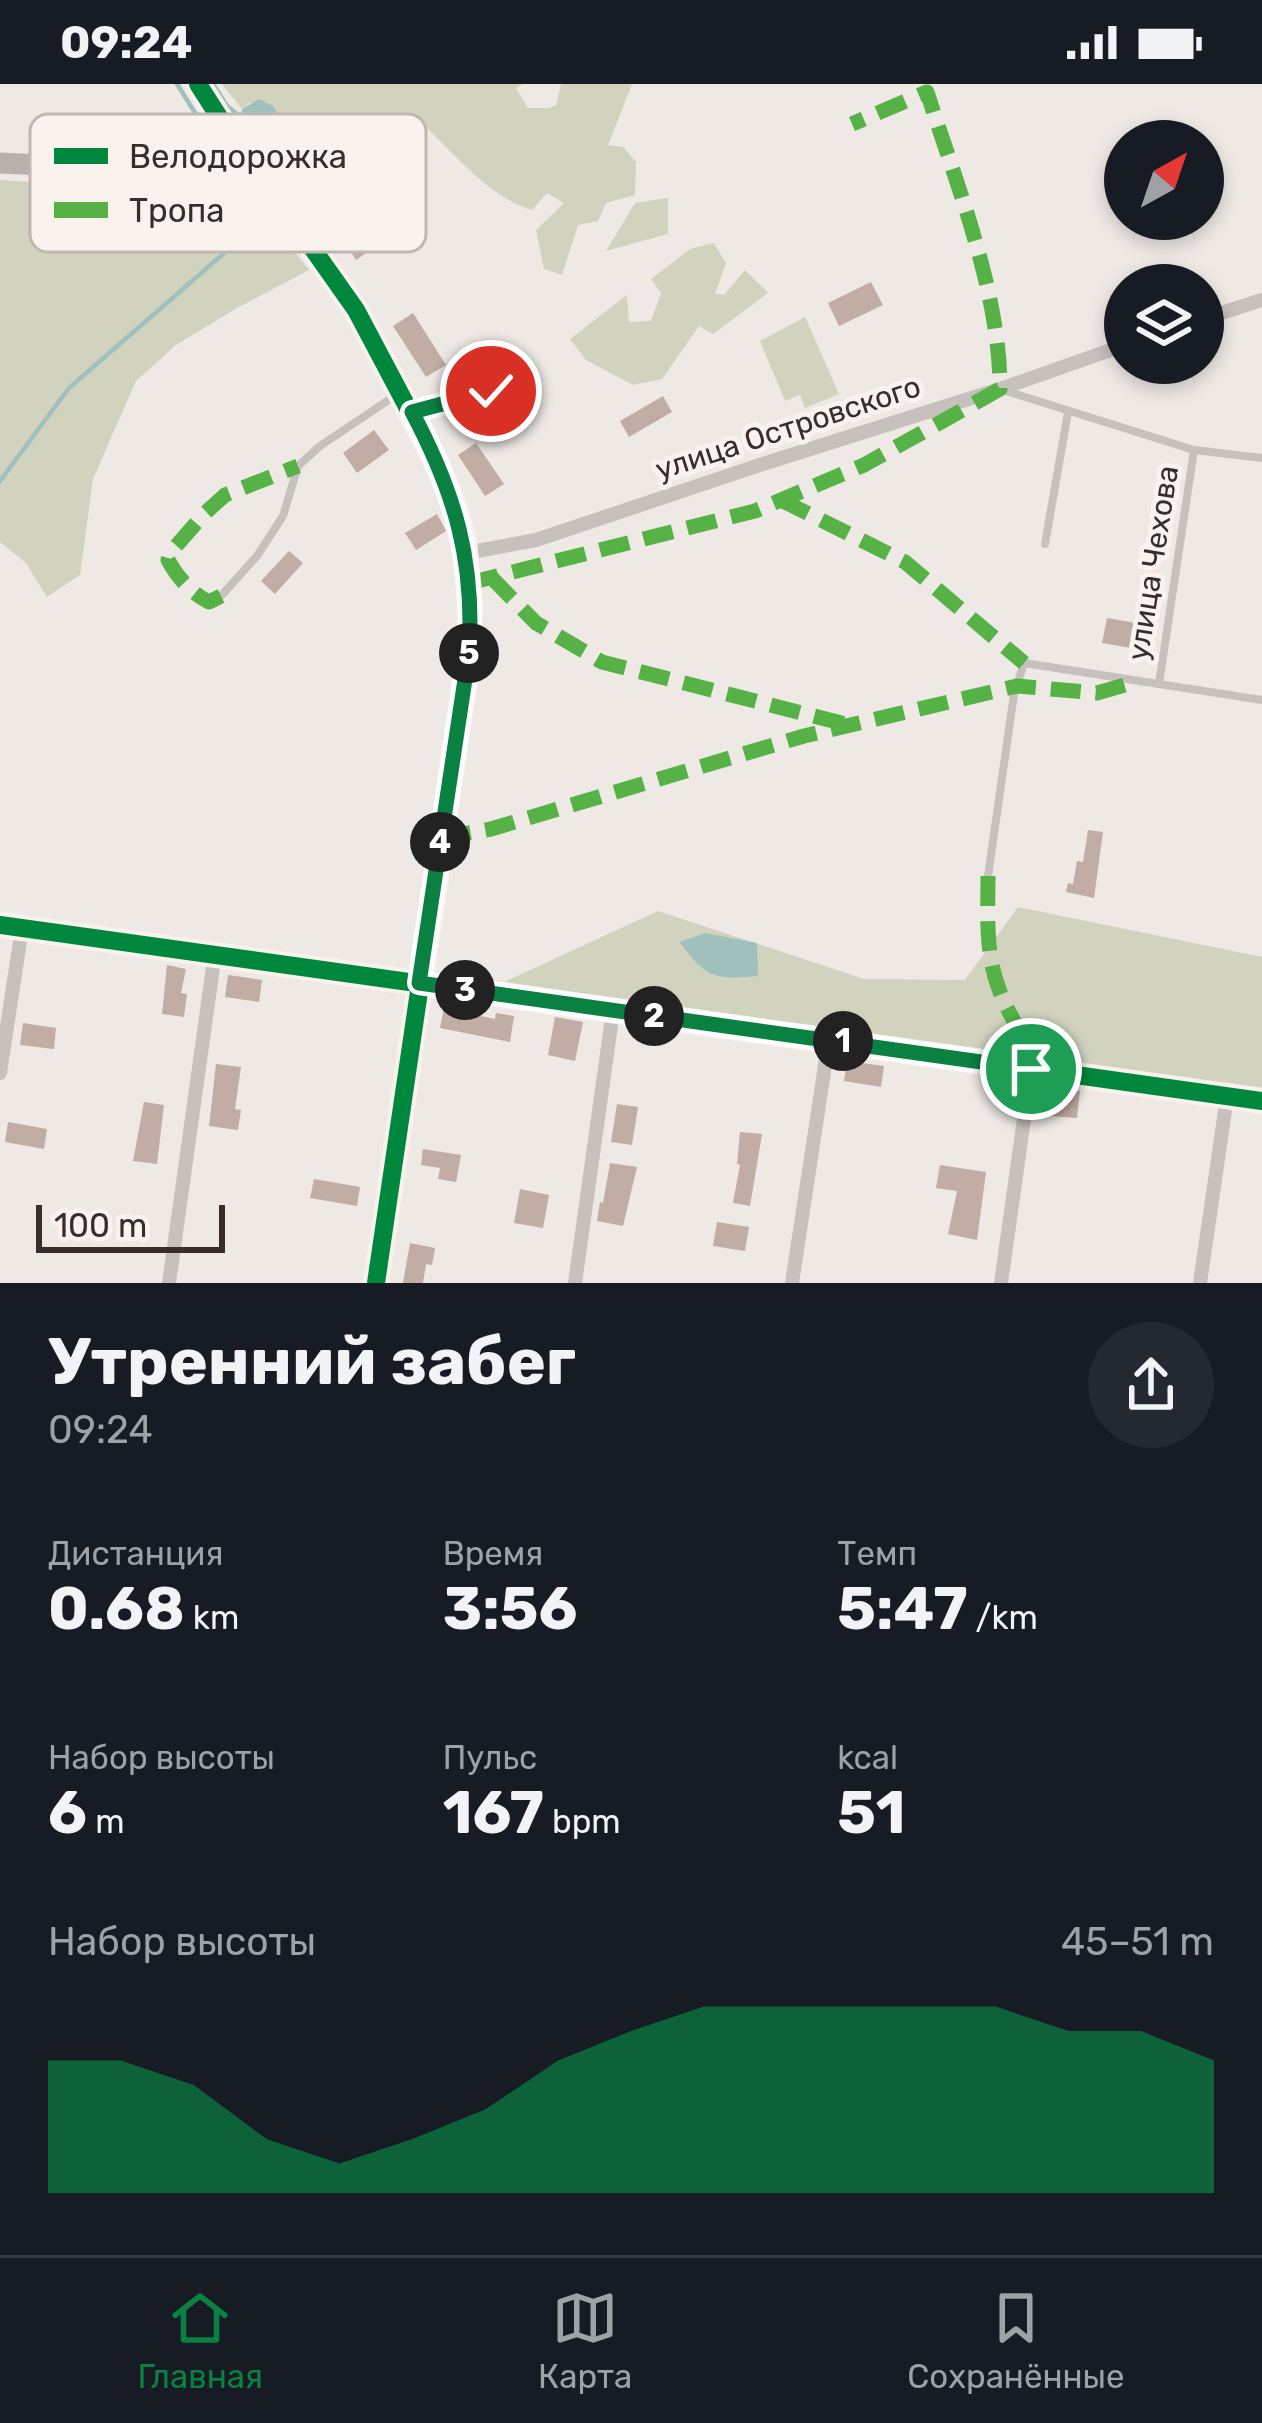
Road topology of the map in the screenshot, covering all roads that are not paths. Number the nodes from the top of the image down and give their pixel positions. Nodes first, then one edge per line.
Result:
1 (198, 84) edge
2 (217, 114) edge
3 (0, 163) edge
4 (30, 164) edge
5 (315, 252) edge
6 (1262, 300) edge
7 (1224, 312) edge
8 (1104, 352) edge
9 (1000, 389) junction
10 (491, 391) dead end
11 (400, 392) junction
12 (412, 412) junction
13 (1068, 412) junction
14 (1194, 451) junction
15 (1262, 458) edge
16 (1045, 544) dead end
17 (466, 553) junction
18 (221, 596) dead end
19 (1159, 683) junction
20 (1262, 700) edge
21 (988, 875) dead end
22 (11, 927) edge
23 (214, 953) junction
24 (419, 983) junction
25 (613, 1011) junction
26 (830, 1040) junction
27 (1031, 1069) junction
28 (0, 1073) edge
29 (1227, 1097) junction
30 (1262, 1101) edge
31 (169, 1283) edge
32 (376, 1283) edge
33 (575, 1283) edge
34 (792, 1283) edge
35 (1001, 1283) edge
36 (1201, 1283) edge

1 - 2 street
3 - 4 street
5 - 11 street
6 - 7 street
8 - 9 street, улица Островского
9 - 13 lane
9 - 17 street, улица Островского
10 - 12 lane
11 - 12 street
11 - 18 lane
12 - 17 street
13 - 14 lane
13 - 16 lane
14 - 15 lane
14 - 19 lane, улица Чехова
17 - 24 street
19 - 20 lane
19 - 21 lane
22 - 23 street
22 - 28 street
23 - 24 street
23 - 31 street
24 - 25 street
24 - 32 street
25 - 26 street
25 - 33 street
26 - 27 street
26 - 34 street
27 - 29 street
27 - 35 street
29 - 30 street
29 - 36 street

